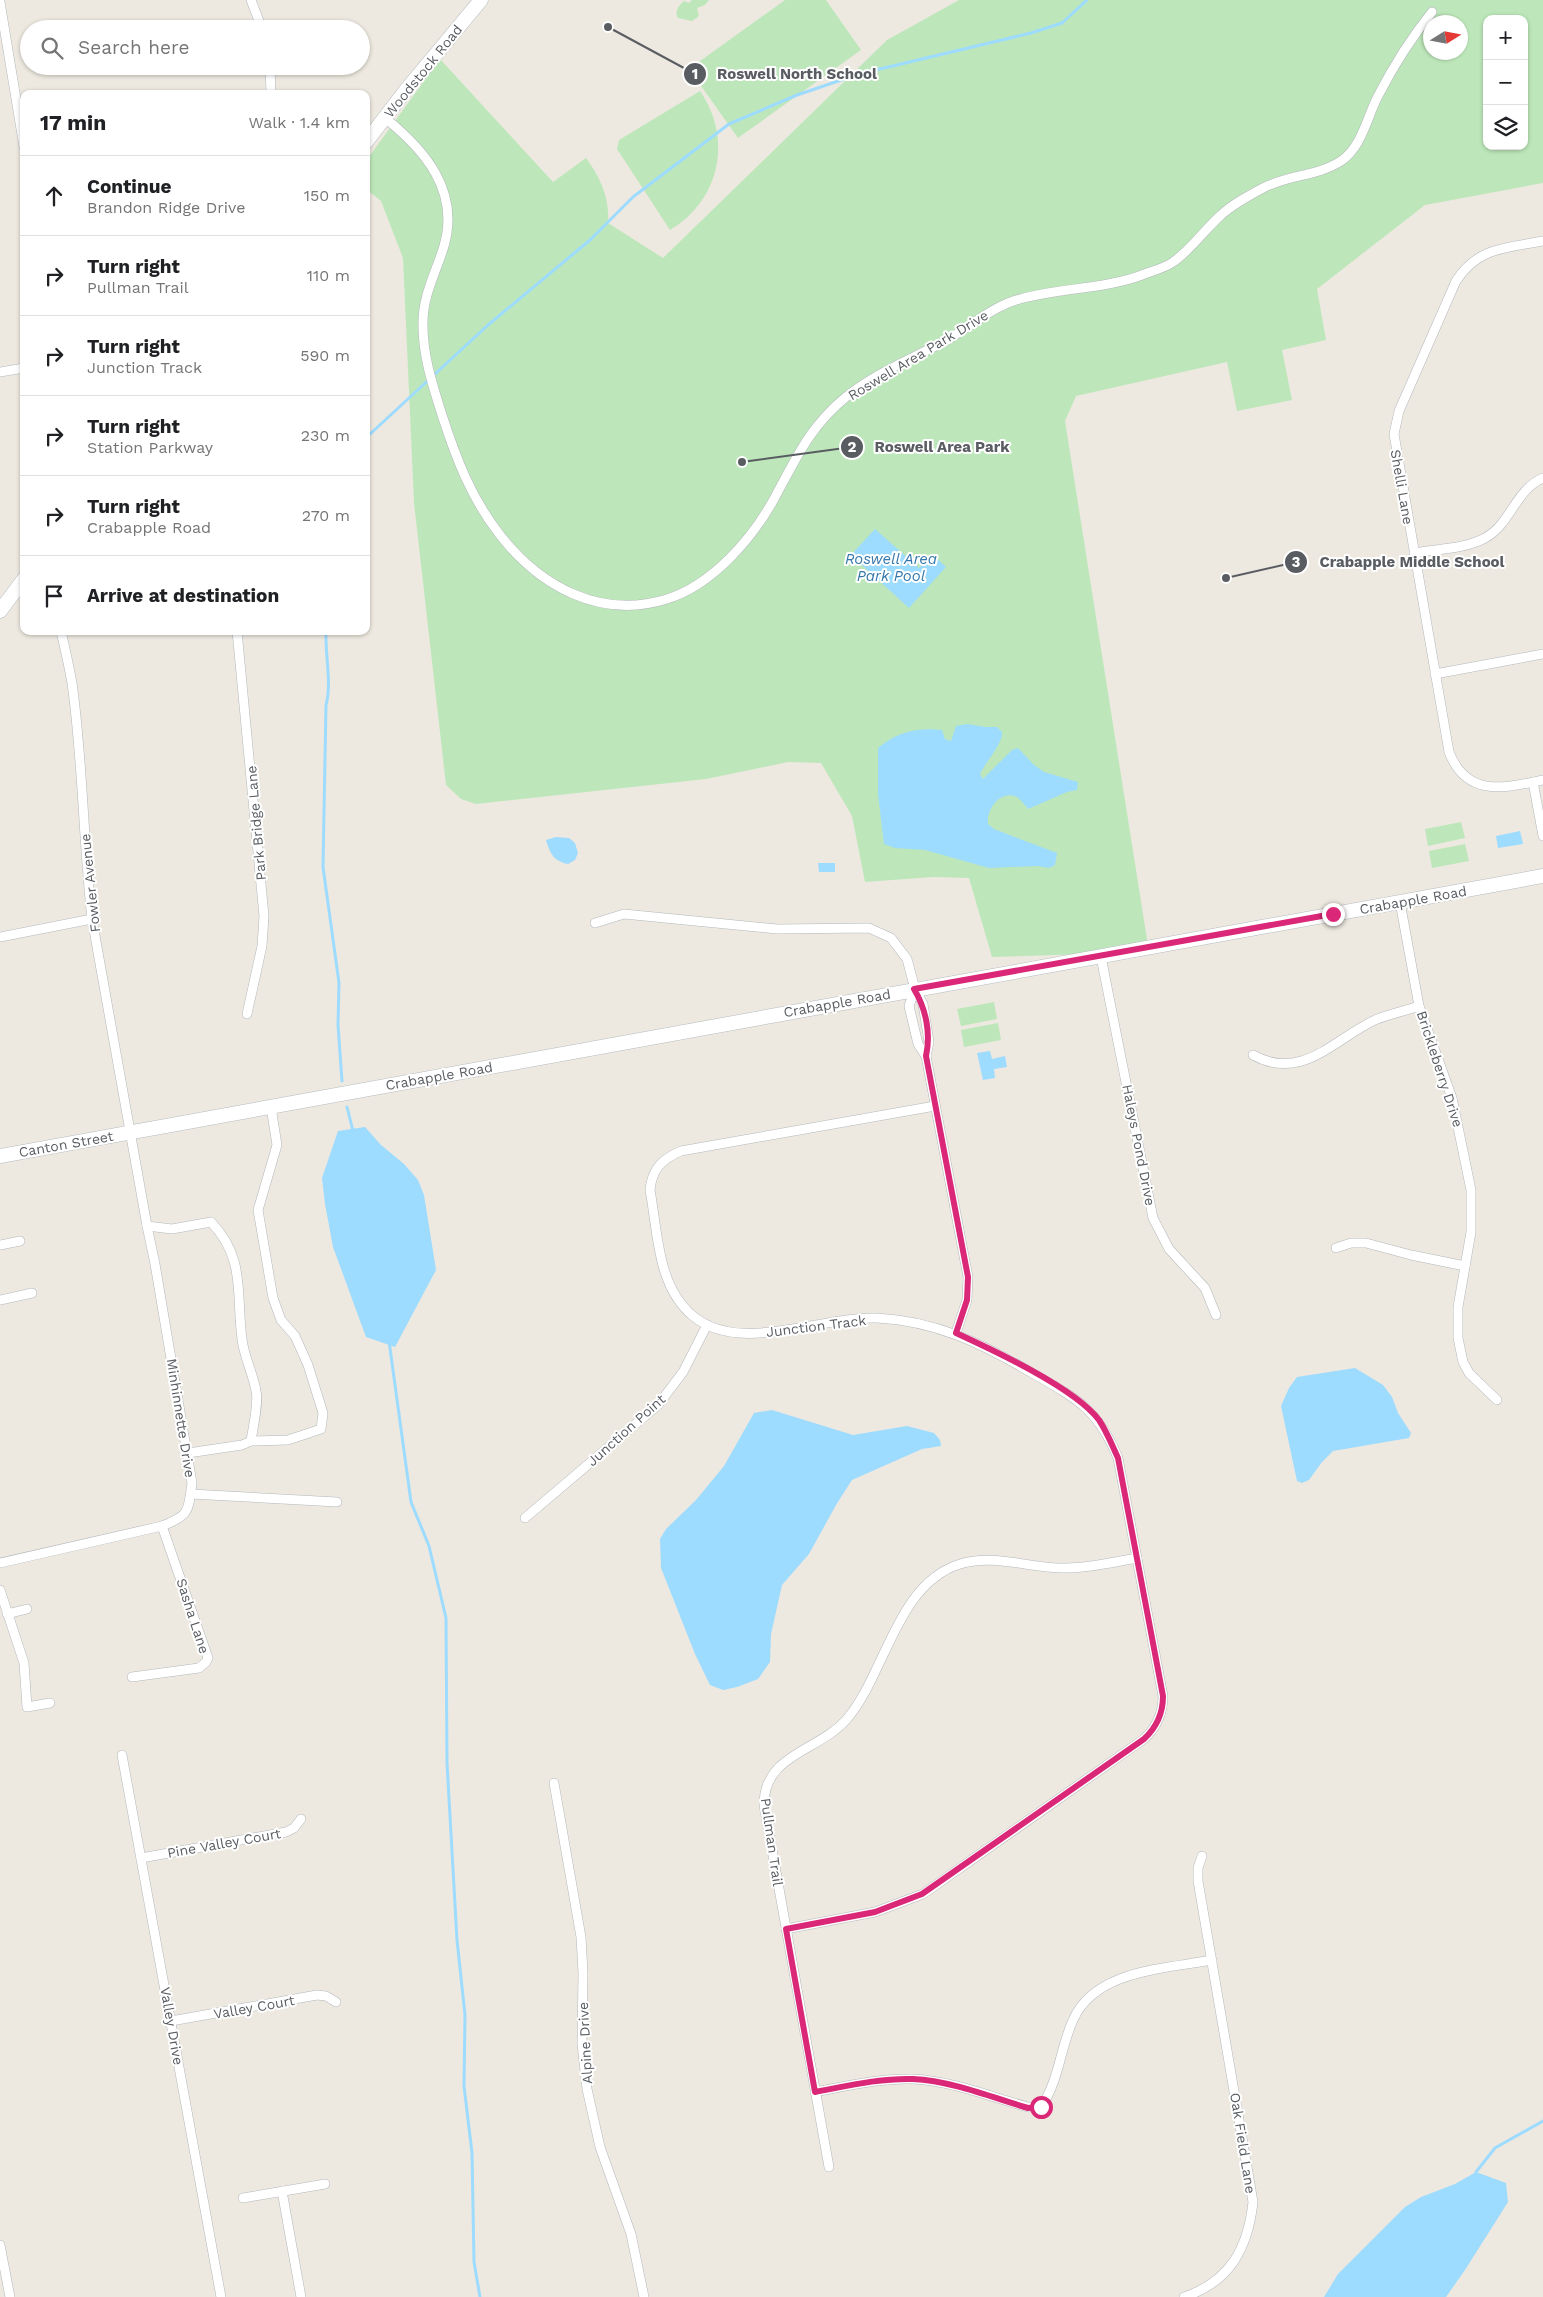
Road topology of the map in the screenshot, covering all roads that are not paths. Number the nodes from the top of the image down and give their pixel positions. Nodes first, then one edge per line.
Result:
1 (251, 0) edge
2 (481, 0) edge
3 (0, 2) edge
4 (1432, 12) dead end
5 (259, 20) edge
6 (271, 75) edge
7 (272, 90) edge
8 (386, 118) junction
9 (20, 123) edge
10 (370, 137) edge
11 (1543, 241) edge
12 (20, 369) edge
13 (0, 372) edge
14 (1543, 478) edge
15 (1414, 552) junction
16 (20, 584) edge
17 (0, 611) edge
18 (62, 635) edge
19 (237, 635) edge
20 (1543, 654) edge
21 (1435, 674) junction
22 (1543, 780) edge
23 (1533, 782) junction
24 (1543, 836) edge
25 (1543, 876) edge
26 (1400, 902) junction
27 (92, 918) junction
28 (595, 924) dead end
29 (0, 937) edge
30 (1101, 957) junction
31 (914, 989) junction
32 (1419, 1006) junction
33 (247, 1014) dead end
34 (1253, 1055) dead end
35 (926, 1056) junction
36 (935, 1106) junction
37 (271, 1107) junction
38 (131, 1132) junction
39 (0, 1156) edge
40 (147, 1226) junction
41 (20, 1241) dead end
42 (0, 1245) edge
43 (1336, 1248) dead end
44 (1465, 1266) junction
45 (32, 1293) dead end
46 (0, 1300) edge
47 (1216, 1315) dead end
48 (707, 1325) junction
49 (956, 1333) junction
50 (1497, 1400) dead end
51 (251, 1441) junction
52 (188, 1453) junction
53 (191, 1494) junction
54 (337, 1502) dead end
55 (525, 1518) dead end
56 (162, 1526) junction
57 (1137, 1558) junction
58 (0, 1563) edge
59 (0, 1590) edge
60 (27, 1609) dead end
61 (6, 1614) junction
62 (132, 1677) dead end
63 (50, 1703) dead end
64 (122, 1754) dead end
65 (554, 1783) dead end
66 (301, 1819) dead end
67 (1202, 1856) dead end
68 (141, 1858) junction
69 (786, 1929) junction
70 (1212, 1960) junction
71 (336, 2002) dead end
72 (171, 2022) junction
73 (815, 2092) junction
74 (829, 2167) dead end
75 (325, 2184) dead end
76 (282, 2191) junction
77 (243, 2198) dead end
78 (0, 2245) edge
79 (10, 2297) edge
80 (221, 2297) edge
81 (301, 2297) edge
82 (644, 2297) edge
83 (1184, 2297) edge

1 - 5 street
2 - 8 street, Woodstock Road
3 - 9 street
4 - 8 street, Roswell Area Park Drive
6 - 7 street
8 - 10 street, Woodstock Road
11 - 15 street, Shelli Lane
12 - 13 street
14 - 15 street
15 - 21 street, Shelli Lane
16 - 17 street
18 - 27 street, Fowler Avenue
19 - 33 street, Park Bridge Lane
20 - 21 street
21 - 23 street, Shelli Lane
22 - 23 street, Shelli Lane
23 - 24 street
25 - 26 street, Crabapple Road
26 - 30 street, Crabapple Road
26 - 32 street, Brickleberry Drive
27 - 29 street
27 - 38 street, Fowler Avenue
28 - 31 street
30 - 31 street, Crabapple Road
30 - 47 street, Haleys Pond Drive
31 - 35 street
31 - 35 street
31 - 37 street, Crabapple Road
32 - 34 street
32 - 44 street, Brickleberry Drive
35 - 36 street
36 - 48 street, Junction Track
36 - 49 street
37 - 38 street, Crabapple Road
37 - 51 street
38 - 39 street, Canton Street
38 - 40 street, Minhinnette Drive
40 - 51 street
40 - 52 street, Minhinnette Drive
41 - 42 street
43 - 44 street
44 - 50 street, Brickleberry Drive
45 - 46 street
48 - 49 street, Junction Track
48 - 55 street, Junction Point
49 - 57 street, Junction Track
51 - 52 street
52 - 53 street, Minhinnette Drive
53 - 54 street
53 - 56 street, Minhinnette Drive
56 - 58 street, Minhinnette Drive
56 - 62 street, Sasha Lane
57 - 69 street, Junction Track
57 - 69 street, Pullman Trail
59 - 61 street
60 - 61 street
61 - 63 street
64 - 68 street, Valley Drive
65 - 82 street, Alpine Drive
66 - 68 street, Pine Valley Court
67 - 70 street, Oak Field Lane
68 - 72 street, Valley Drive
69 - 73 street, Pullman Trail
70 - 73 street
70 - 83 street, Oak Field Lane
71 - 72 street, Valley Court
72 - 80 street, Valley Drive
73 - 74 street, Pullman Trail
75 - 76 street
76 - 77 street
76 - 81 street
78 - 79 street

